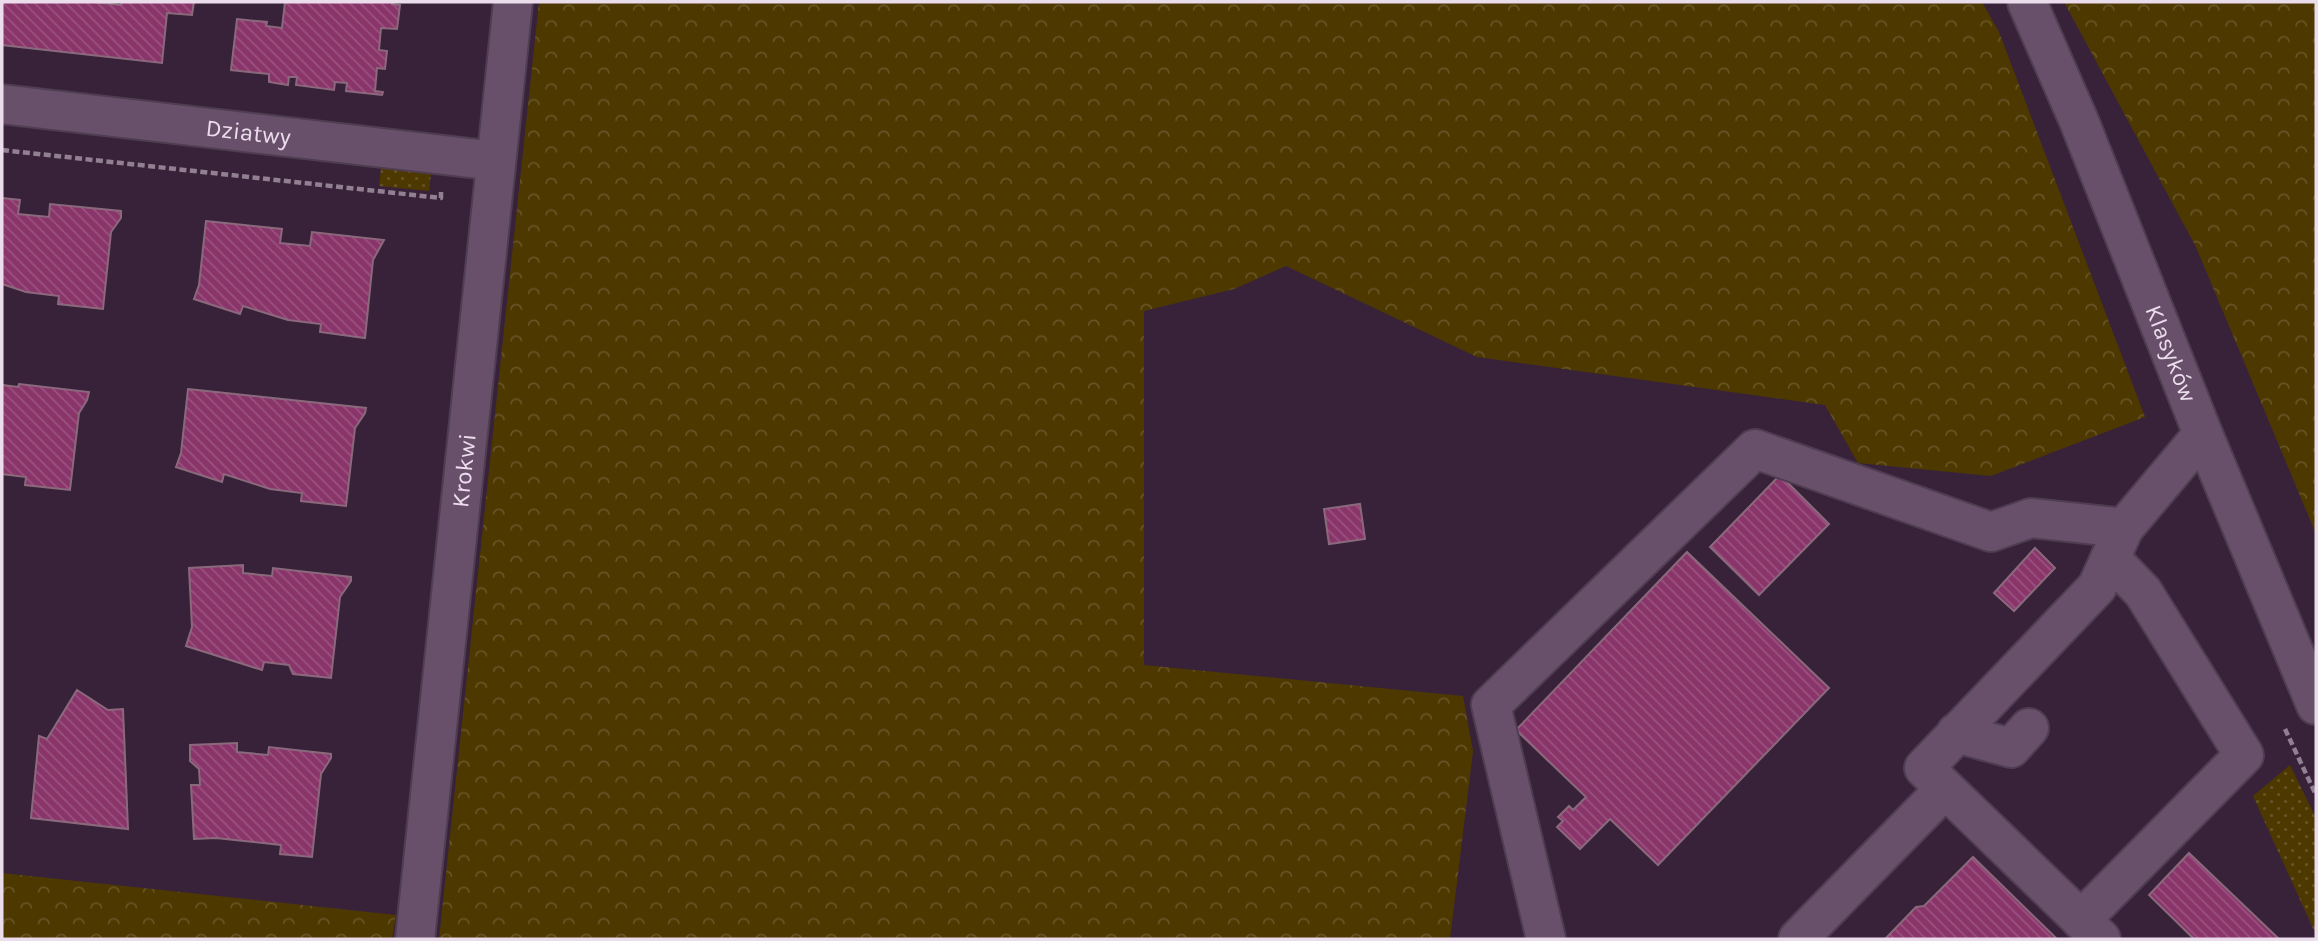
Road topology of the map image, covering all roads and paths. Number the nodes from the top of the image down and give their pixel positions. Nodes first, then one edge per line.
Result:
1 (513, 2) edge
2 (2026, 2) edge
3 (2, 104) edge
4 (2, 149) edge
5 (496, 161) junction
6 (441, 198) dead end
7 (2203, 434) junction
8 (2117, 543) junction
9 (2316, 705) edge
10 (2029, 728) dead end
11 (1956, 733) junction
12 (1945, 789) junction
13 (2091, 929) edge
14 (415, 939) edge
15 (1546, 939) edge
16 (1798, 939) edge

1 - 5 street, Krokwi
2 - 7 street, Klasyków
3 - 5 street, Dziatwy
4 - 6 path
5 - 14 street, Krokwi
7 - 8 street
7 - 9 street, Klasyków
8 - 11 street
8 - 13 street
8 - 15 street
10 - 11 street
11 - 12 street
12 - 13 street
12 - 16 street

